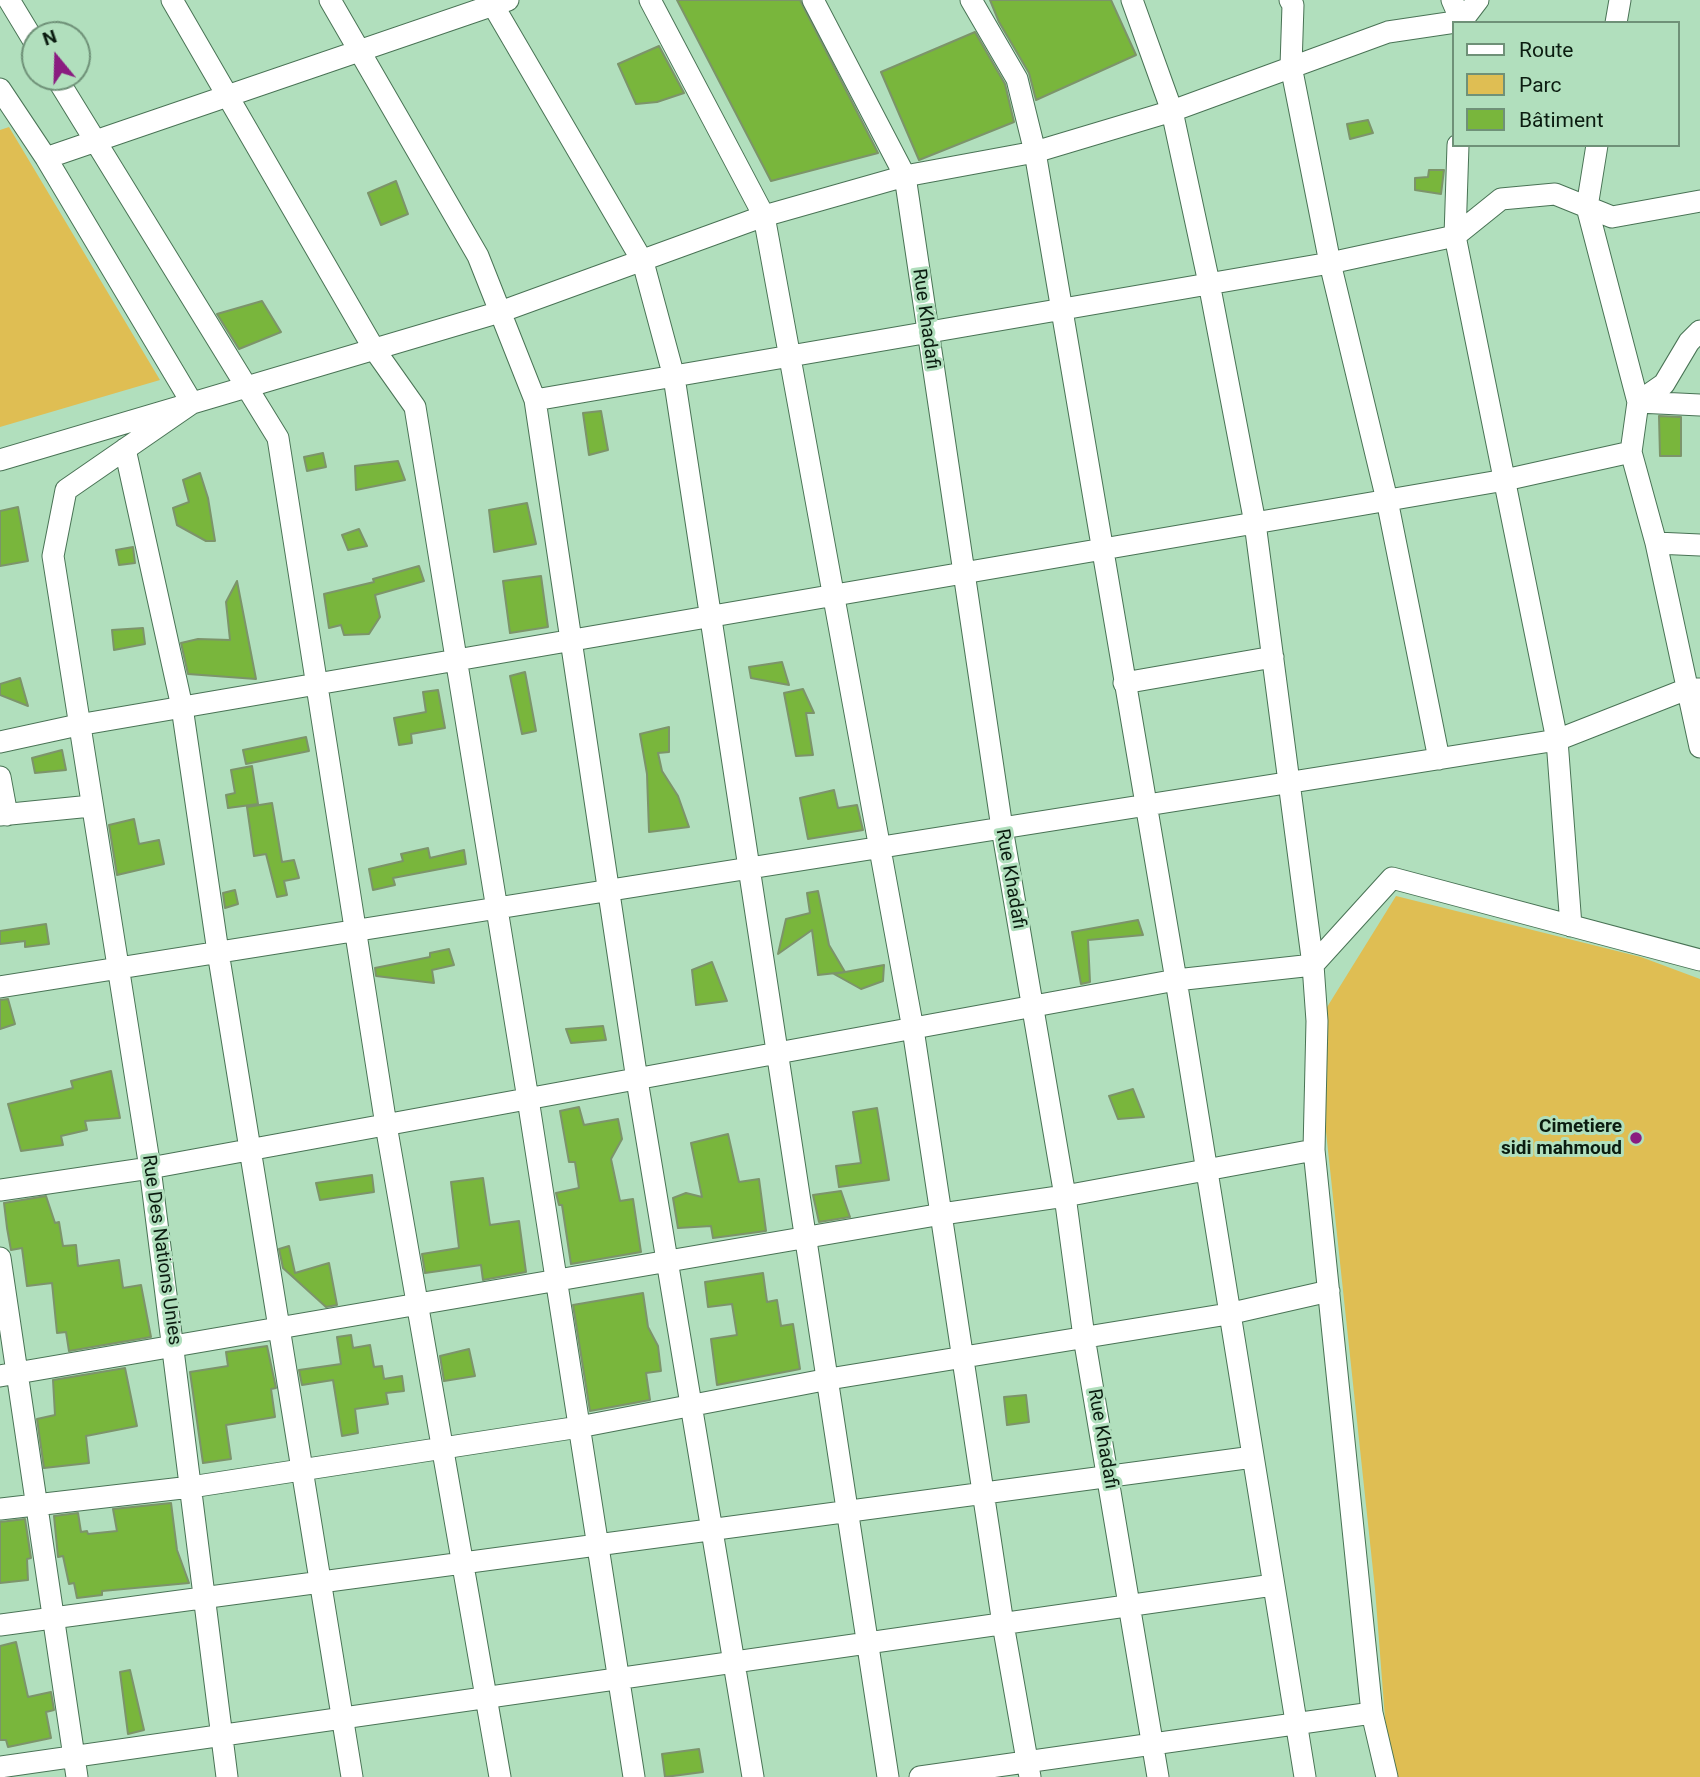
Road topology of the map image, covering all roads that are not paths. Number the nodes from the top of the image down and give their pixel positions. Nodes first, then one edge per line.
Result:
1 (9, 0) edge
2 (172, 0) edge
3 (330, 0) edge
4 (650, 0) edge
5 (813, 0) edge
6 (971, 0) edge
7 (1132, 0) edge
8 (1290, 0) edge
9 (1452, 0) edge
10 (1478, 0) edge
11 (1620, 0) edge
12 (497, 2) edge
13 (22, 21) edge
14 (1462, 21) edge
15 (1463, 21) edge
16 (1616, 21) edge
17 (1452, 23) edge
18 (359, 50) junction
19 (1291, 66) junction
20 (0, 89) edge
21 (64, 91) edge
22 (227, 94) junction
23 (1172, 111) junction
24 (94, 140) junction
25 (1458, 147) edge
26 (1597, 147) edge
27 (1035, 152) junction
28 (46, 158) junction
29 (905, 176) junction
30 (1700, 201) edge
31 (1587, 207) junction
32 (764, 215) junction
33 (1455, 236) junction
34 (643, 262) junction
35 (1330, 263) junction
36 (1209, 284) junction
37 (1061, 309) junction
38 (500, 312) junction
39 (1700, 331) edge
40 (926, 332) junction
41 (374, 349) junction
42 (789, 356) junction
43 (674, 377) junction
44 (245, 388) junction
45 (535, 400) junction
46 (1638, 402) junction
47 (192, 403) junction
48 (1700, 405) edge
49 (125, 449) junction
50 (1631, 452) junction
51 (0, 460) edge
52 (1505, 480) junction
53 (1387, 500) junction
54 (1255, 523) junction
55 (1656, 543) junction
56 (1700, 545) edge
57 (1101, 549) junction
58 (966, 573) junction
59 (833, 595) junction
60 (710, 618) junction
61 (571, 640) junction
62 (1273, 657) junction
63 (454, 660) junction
64 (1124, 683) junction
65 (318, 684) junction
66 (1694, 689) edge
67 (182, 707) junction
68 (78, 725) junction
69 (1557, 740) junction
70 (0, 742) edge
71 (1700, 747) edge
72 (1439, 759) junction
73 (0, 777) edge
74 (1290, 782) junction
75 (1145, 805) junction
76 (91, 806) junction
77 (4, 815) edge
78 (1002, 828) junction
79 (878, 848) junction
80 (747, 868) junction
81 (609, 890) junction
82 (494, 908) junction
83 (1571, 926) junction
84 (355, 930) junction
85 (218, 952) junction
86 (1700, 960) edge
87 (1313, 965) junction
88 (116, 968) junction
89 (1176, 980) junction
90 (0, 987) edge
91 (1032, 1007) junction
92 (913, 1030) junction
93 (780, 1054) junction
94 (637, 1080) junction
95 (528, 1099) junction
96 (386, 1125) junction
97 (252, 1149) junction
98 (1314, 1150) junction
99 (150, 1168) junction
100 (1206, 1168) junction
101 (0, 1190) edge
102 (1065, 1196) junction
103 (942, 1214) junction
104 (807, 1237) junction
105 (0, 1258) edge
106 (667, 1261) junction
107 (556, 1280) junction
108 (1329, 1291) junction
109 (417, 1304) junction
110 (1228, 1314) junction
111 (280, 1328) junction
112 (1084, 1337) junction
113 (174, 1346) junction
114 (965, 1356) junction
115 (9, 1375) edge
116 (829, 1379) junction
117 (691, 1406) junction
118 (579, 1427) junction
119 (441, 1448) junction
120 (1253, 1457) junction
121 (303, 1469) junction
122 (1109, 1476) junction
123 (191, 1487) junction
124 (984, 1493) junction
125 (39, 1504) junction
126 (0, 1509) edge
127 (849, 1511) junction
128 (712, 1530) junction
129 (598, 1545) junction
130 (461, 1564) junction
131 (321, 1582) junction
132 (1273, 1585) junction
133 (204, 1598) junction
134 (1128, 1606) junction
135 (54, 1618) junction
136 (1003, 1624) junction
137 (0, 1625) edge
138 (867, 1643) junction
139 (734, 1662) junction
140 (619, 1679) junction
141 (484, 1698) junction
142 (1372, 1713) junction
143 (343, 1718) junction
144 (1296, 1723) junction
145 (222, 1735) junction
146 (1153, 1744) junction
147 (0, 1767) edge
148 (76, 1767) edge
149 (1029, 1769) edge
150 (227, 1777) edge
151 (352, 1777) edge
152 (500, 1777) edge
153 (634, 1777) edge
154 (753, 1777) edge
155 (888, 1777) edge
156 (920, 1777) edge
157 (1158, 1777) edge
158 (1305, 1777) edge
159 (1387, 1777) edge

1 - 13 street
2 - 22 street
3 - 18 street
4 - 32 street
5 - 29 street, Rue Khadafi
6 - 27 street
7 - 23 street
8 - 19 street
9 - 14 street
10 - 15 street
11 - 16 street
12 - 18 street
12 - 34 street
17 - 19 street
18 - 22 street
18 - 38 street
19 - 23 street
19 - 35 street
20 - 28 street
21 - 24 street
22 - 24 street
22 - 41 street
23 - 27 street
23 - 36 street
24 - 28 street
24 - 44 street
25 - 33 street
26 - 31 street
27 - 29 street
27 - 37 street
28 - 47 street
29 - 32 street
29 - 40 street, Rue Khadafi
30 - 31 street
31 - 33 street
31 - 46 street
32 - 34 street
32 - 42 street
33 - 35 street
33 - 52 street
34 - 38 street
34 - 43 street
35 - 36 street
35 - 53 street
36 - 37 street
36 - 54 street
37 - 40 street
37 - 57 street
38 - 41 street
38 - 45 street
39 - 46 street
40 - 42 street
40 - 58 street, Rue Khadafi
41 - 44 street
41 - 63 street
42 - 43 street
42 - 59 street
43 - 45 street
43 - 60 street
44 - 47 street
44 - 65 street
45 - 61 street
46 - 48 street
46 - 50 street
47 - 49 street, Rue Des Nations Unies
47 - 51 street
49 - 67 street
49 - 68 street, Rue Des Nations Unies
50 - 52 street
50 - 55 street
52 - 53 street
52 - 69 street
53 - 54 street
53 - 72 street
54 - 57 street
54 - 62 street
55 - 56 street
55 - 66 street
57 - 58 street
57 - 64 street
58 - 59 street
58 - 78 street, Rue Khadafi
59 - 60 street
59 - 79 street
60 - 61 street
60 - 80 street
61 - 63 street
61 - 81 street
62 - 64 street
62 - 74 street
63 - 65 street
63 - 82 street
64 - 75 street
65 - 67 street
65 - 84 street
66 - 69 street
66 - 71 street
67 - 68 street
67 - 85 street
68 - 70 street
68 - 76 street, Rue Des Nations Unies
69 - 72 street
69 - 83 street
72 - 74 street
73 - 77 street
74 - 75 street
74 - 87 street
75 - 78 street
75 - 89 street
76 - 77 street
76 - 88 street, Rue Des Nations Unies
78 - 79 street
78 - 91 street, Rue Khadafi
79 - 80 street
79 - 92 street
80 - 81 street
80 - 93 street
81 - 82 street
81 - 94 street
82 - 84 street
82 - 95 street
83 - 86 street
83 - 87 street
84 - 85 street
84 - 96 street
85 - 88 street
85 - 97 street
87 - 89 street
87 - 98 street
88 - 90 street
88 - 99 street, Rue Des Nations Unies
89 - 91 street
89 - 100 street
91 - 92 street
91 - 102 street, Rue Khadafi
92 - 93 street
92 - 103 street
93 - 94 street
93 - 104 street
94 - 95 street
94 - 106 street
95 - 96 street
95 - 107 street
96 - 97 street
96 - 109 street
97 - 99 street
97 - 111 street
98 - 100 street
98 - 108 street
99 - 101 street
99 - 113 street, Rue Des Nations Unies
100 - 102 street
100 - 110 street
102 - 103 street
102 - 112 street, Rue Khadafi
103 - 104 street
103 - 114 street
104 - 106 street
104 - 116 street
105 - 115 street
106 - 107 street
106 - 117 street
107 - 109 street
107 - 118 street
108 - 110 street
108 - 142 street
109 - 111 street
109 - 119 street
110 - 112 street
110 - 120 street
111 - 113 street
111 - 121 street
112 - 114 street
112 - 122 street, Rue Khadafi
113 - 115 street
113 - 123 street, Rue Des Nations Unies
114 - 116 street
114 - 124 street
115 - 125 street
116 - 117 street
116 - 127 street
117 - 118 street
117 - 128 street
118 - 119 street
118 - 129 street
119 - 121 street
119 - 130 street
120 - 122 street
120 - 132 street
121 - 123 street
121 - 131 street
122 - 124 street
122 - 134 street, Rue Khadafi
123 - 125 street
123 - 133 street, Rue Des Nations Unies
124 - 127 street
124 - 136 street
125 - 126 street
125 - 135 street
127 - 128 street
127 - 138 street
128 - 129 street
128 - 139 street
129 - 130 street
129 - 140 street
130 - 131 street
130 - 141 street
131 - 133 street
131 - 143 street
132 - 134 street
132 - 144 street
133 - 135 street
133 - 145 street, Rue Des Nations Unies
134 - 136 street
134 - 146 street, Rue Khadafi
135 - 137 street
135 - 148 street
136 - 138 street
136 - 149 street
138 - 139 street
138 - 155 street
139 - 140 street
139 - 154 street
140 - 141 street
140 - 153 street
141 - 143 street
141 - 152 street
142 - 144 street
142 - 159 street
143 - 145 street
143 - 151 street
144 - 146 street
144 - 158 street
145 - 148 street
145 - 150 street, Rue Des Nations Unies
146 - 149 street
146 - 157 street, Rue Khadafi
147 - 148 street
149 - 156 street

